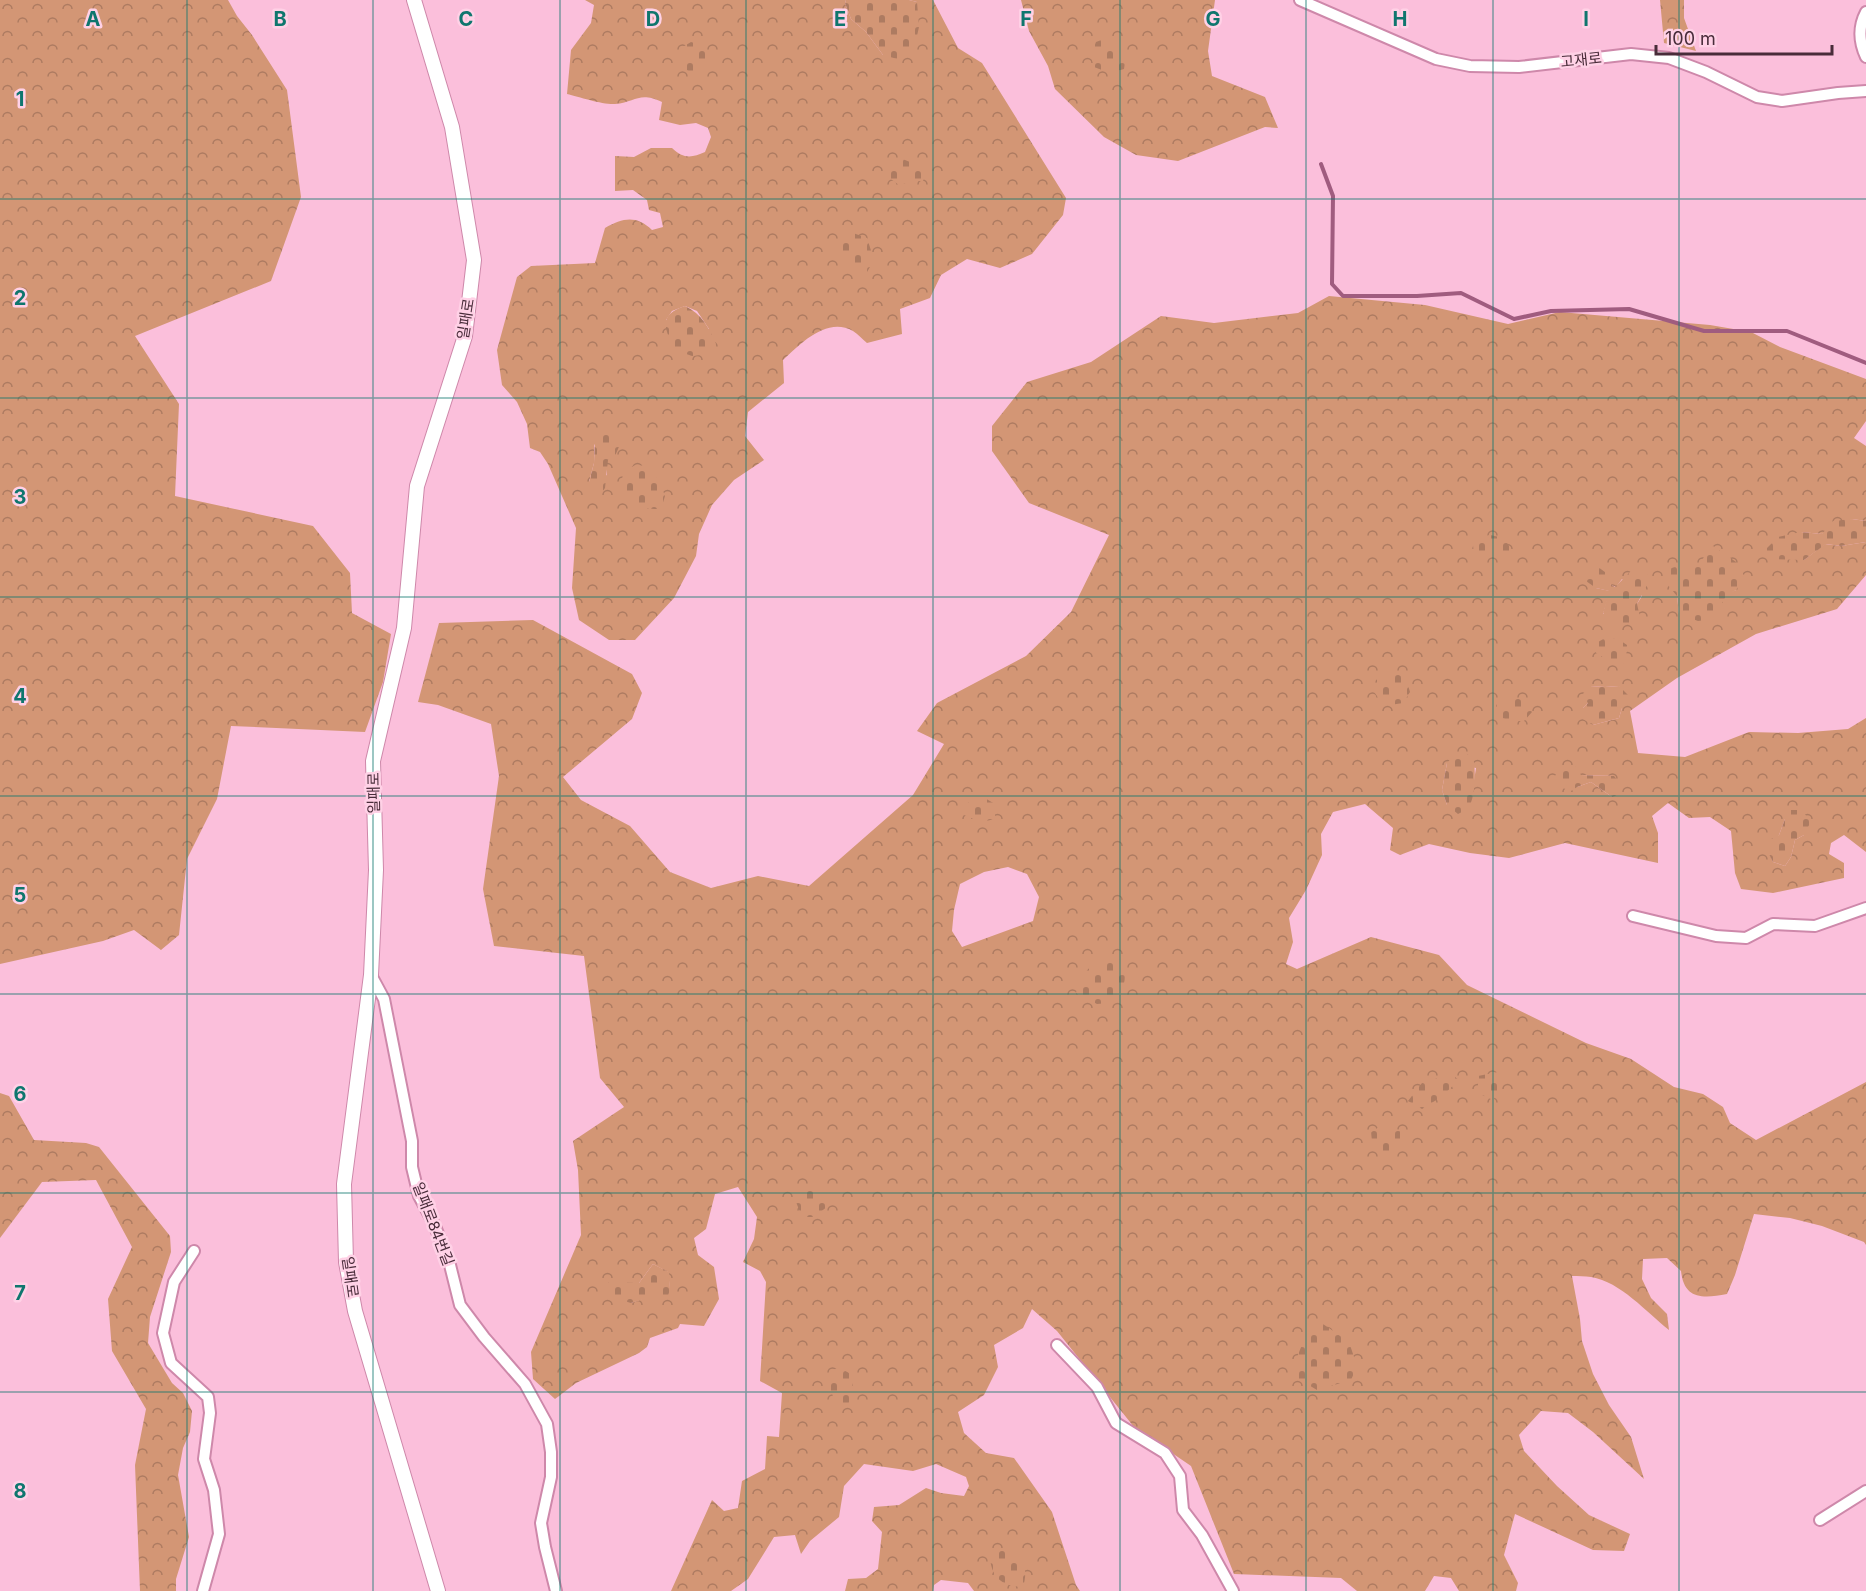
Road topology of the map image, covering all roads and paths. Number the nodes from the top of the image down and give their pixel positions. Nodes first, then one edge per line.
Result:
1 (414, 0) edge
2 (1300, 0) edge
3 (1866, 12) edge
4 (1866, 57) edge
5 (1866, 91) edge
6 (1866, 908) edge
7 (1633, 916) dead end
8 (371, 975) junction
9 (194, 1251) dead end
10 (1057, 1345) dead end
11 (1866, 1491) edge
12 (1820, 1520) dead end
13 (203, 1591) edge
14 (438, 1591) edge
15 (556, 1591) edge
16 (1233, 1591) edge

1 - 8 street, 일패로
2 - 5 street, 고재로
3 - 4 street
6 - 7 street
8 - 14 street, 일패로
8 - 15 street, 일패로84번길
9 - 13 street
10 - 16 street
11 - 12 street

